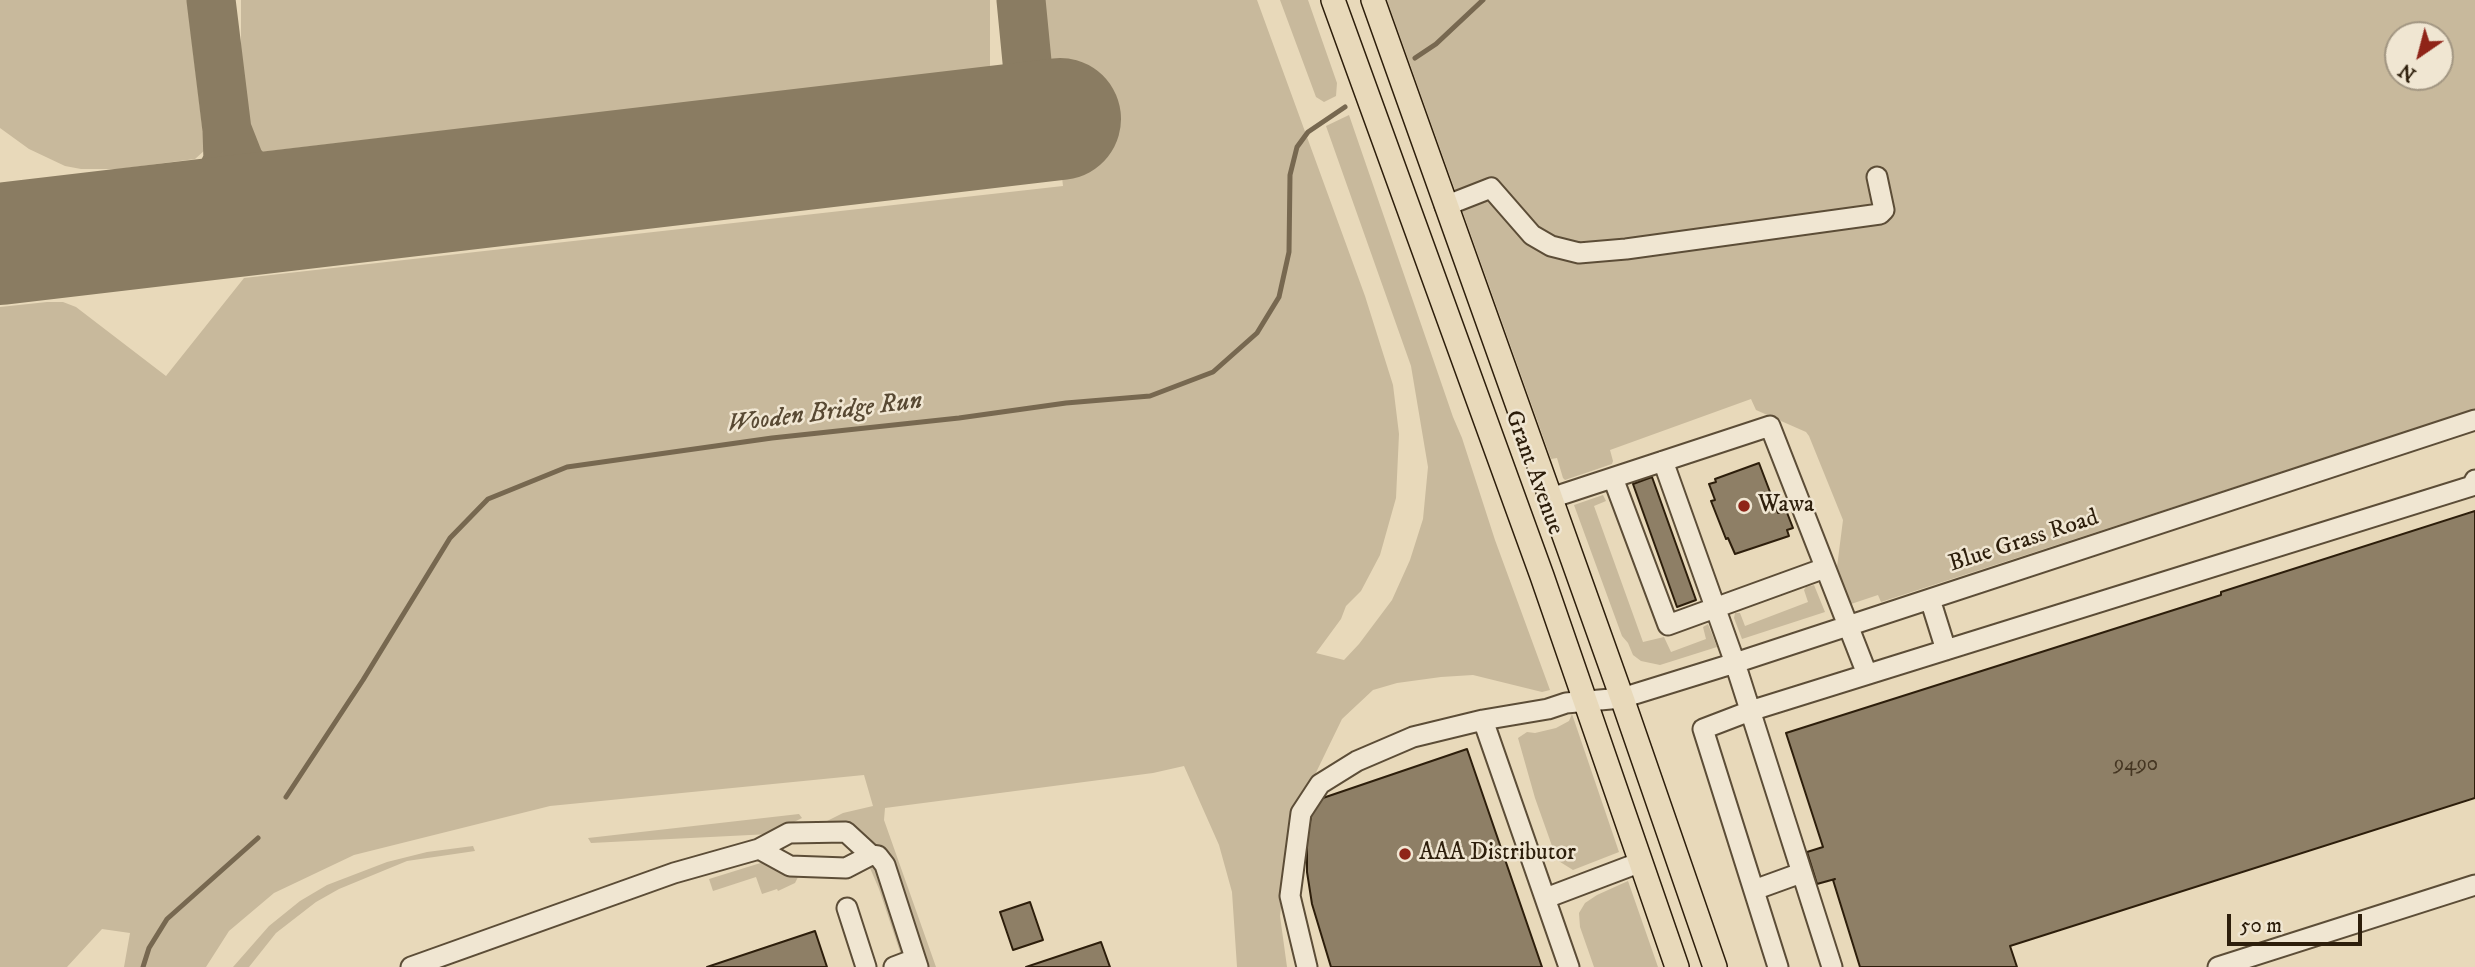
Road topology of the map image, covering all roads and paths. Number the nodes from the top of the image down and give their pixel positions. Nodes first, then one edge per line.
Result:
1 (1333, 0) edge
2 (1373, 0) edge
3 (1877, 177) dead end
4 (1445, 206) junction
5 (2475, 420) edge
6 (1663, 461) junction
7 (1613, 478) junction
8 (2475, 480) edge
9 (1551, 498) junction
10 (1825, 568) junction
11 (1930, 599) junction
12 (1715, 608) junction
13 (1847, 626) junction
14 (1946, 650) junction
15 (1735, 663) junction
16 (1867, 674) junction
17 (1622, 698) junction
18 (1585, 700) junction
19 (1750, 711) junction
20 (1483, 720) junction
21 (759, 849) junction
22 (871, 855) junction
23 (1641, 862) junction
24 (1801, 873) junction
25 (2475, 885) edge
26 (1754, 890) junction
27 (1546, 898) junction
28 (846, 908) dead end
29 (917, 963) edge
30 (411, 967) edge
31 (866, 967) edge
32 (894, 967) edge
33 (1307, 967) edge
34 (1569, 967) edge
35 (1677, 967) edge
36 (1715, 967) edge
37 (1778, 967) edge
38 (1832, 967) edge
39 (2218, 967) edge

1 - 18 main road, Grant Avenue
2 - 4 main road, Grant Avenue
3 - 4 street
4 - 9 main road, Grant Avenue
5 - 11 street, Blue Grass Road
6 - 7 street
6 - 10 street
6 - 12 street
7 - 9 street
7 - 12 street
8 - 14 street
9 - 17 main road, Grant Avenue
10 - 12 street
10 - 13 street
11 - 13 street, Blue Grass Road
11 - 14 street
12 - 15 street
13 - 15 street, Blue Grass Road
13 - 16 street
14 - 16 street
15 - 17 street, Blue Grass Road
15 - 19 street
16 - 19 street
17 - 18 street, Blue Grass Road
17 - 36 main road, Grant Avenue
18 - 20 street, Blue Grass Road
18 - 23 main road, Grant Avenue
19 - 24 street
19 - 26 street
20 - 27 street
20 - 33 street, Blue Grass Road
21 - 22 street
21 - 22 street
21 - 30 street
22 - 29 street
23 - 27 street
23 - 35 main road, Grant Avenue
24 - 26 street
24 - 38 street
25 - 39 street
26 - 37 street
27 - 34 street
28 - 31 street
29 - 32 street

